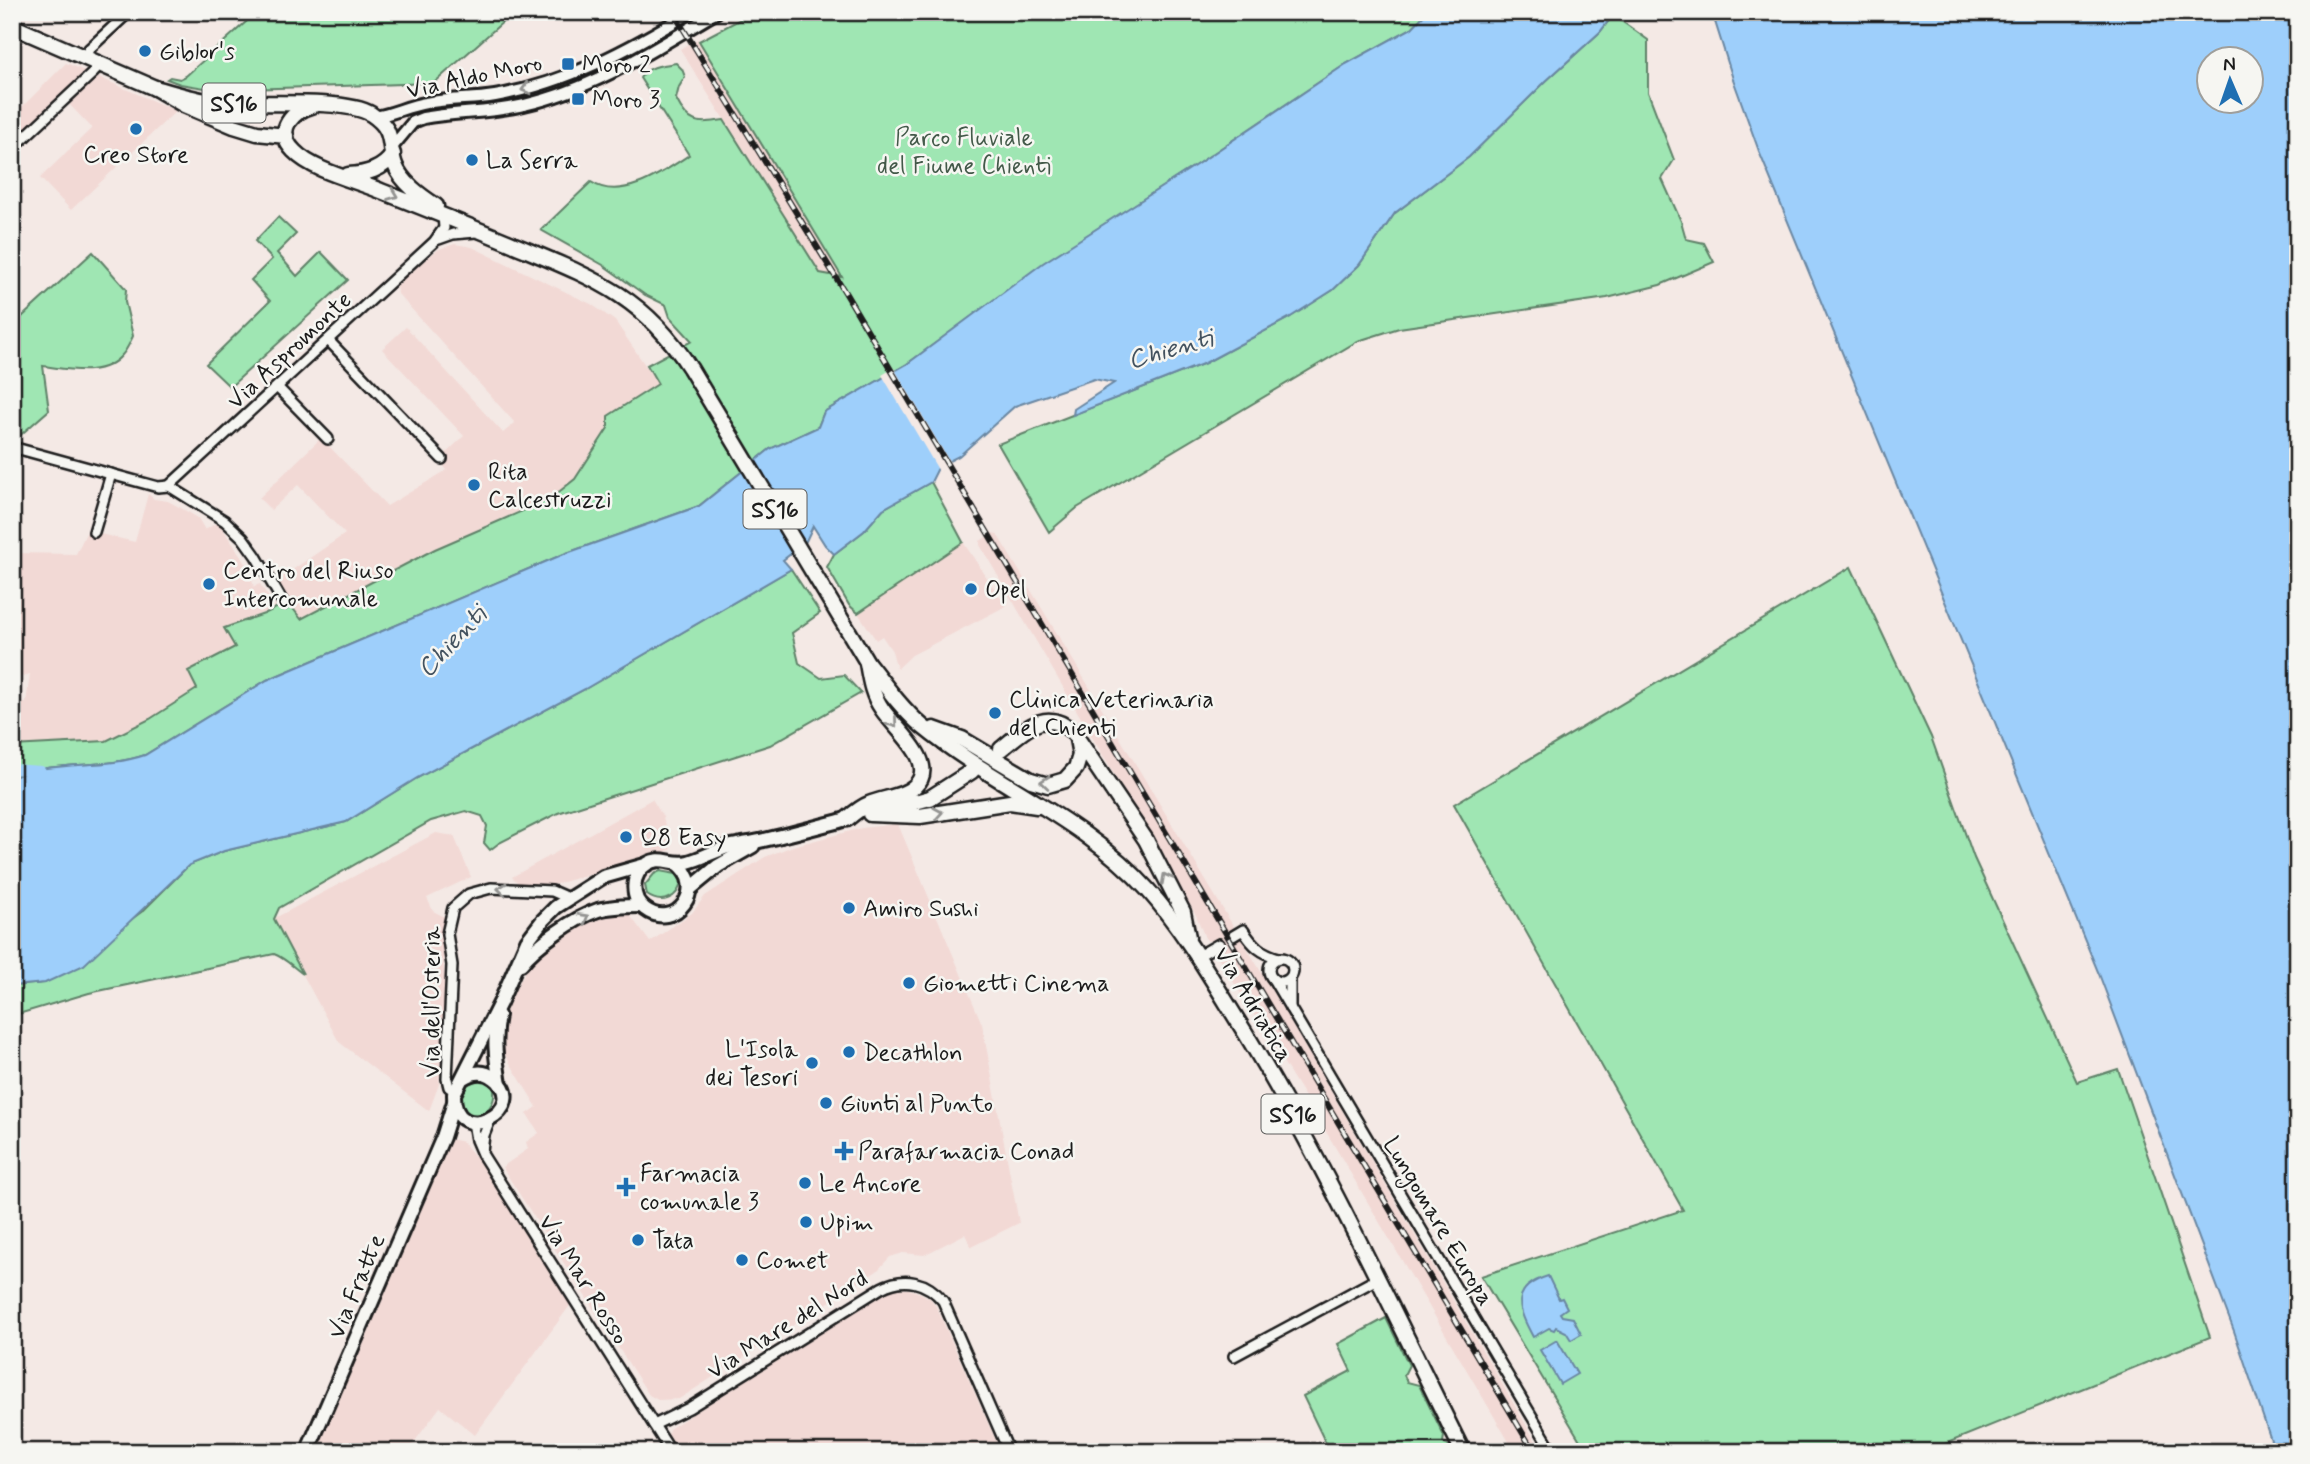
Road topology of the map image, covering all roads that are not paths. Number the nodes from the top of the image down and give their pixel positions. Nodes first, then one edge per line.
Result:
1 (129, 12) edge
2 (691, 12) edge
3 (717, 12) edge
4 (12, 26) edge
5 (91, 60) junction
6 (155, 88) junction
7 (314, 105) junction
8 (375, 117) junction
9 (286, 136) junction
10 (12, 149) edge
11 (393, 150) junction
12 (343, 176) junction
13 (443, 215) junction
14 (483, 232) junction
15 (434, 242) junction
16 (512, 244) junction
17 (328, 340) junction
18 (277, 387) junction
19 (328, 439) dead end
20 (12, 447) edge
21 (442, 459) dead end
22 (111, 474) junction
23 (169, 486) junction
24 (94, 532) dead end
25 (284, 604) dead end
26 (864, 656) junction
27 (922, 726) junction
28 (1077, 738) junction
29 (1001, 749) dead end
30 (972, 771) dead end
31 (1049, 809) junction
32 (870, 814) junction
33 (847, 819) junction
34 (765, 840) junction
35 (676, 863) junction
36 (645, 865) junction
37 (690, 889) junction
38 (568, 898) junction
39 (641, 906) junction
40 (1233, 936) dead end
41 (1189, 942) junction
42 (1219, 944) dead end
43 (1198, 956) junction
44 (1281, 958) junction
45 (512, 975) junction
46 (1273, 979) junction
47 (1290, 979) junction
48 (500, 1003) junction
49 (1290, 1010) junction
50 (463, 1079) junction
51 (500, 1084) junction
52 (454, 1096) junction
53 (490, 1120) junction
54 (472, 1122) junction
55 (443, 1137) junction
56 (482, 1154) junction
57 (1377, 1279) junction
58 (1234, 1356) dead end
59 (654, 1425) junction
60 (307, 1452) edge
61 (671, 1452) edge
62 (1009, 1452) edge
63 (1463, 1452) edge
64 (1553, 1452) edge

1 - 5 street
2 -> 8 street, Via Aldo Moro
3 - 11 street, Via Aldo Moro
4 - 5 main road, SS16
5 - 6 main road, SS16
5 - 10 street
6 - 7 main road, SS16
6 - 9 main road, SS16
7 - 8 main road, SS16
7 - 9 main road, SS16
8 - 11 main road, SS16
9 - 12 main road, SS16
11 - 12 main road
11 - 16 main road, SS16
12 -> 13 main road, SS16
13 - 14 main road, SS16
13 - 15 street, Via Aspromonte
14 - 15 street, Via Aspromonte
14 - 16 main road, SS16
15 - 17 street, Via Aspromonte
16 - 26 main road, SS16
17 - 18 street, Via Aspromonte
17 - 21 street
18 - 19 street
18 - 23 street, Via Aspromonte
20 - 22 street
22 - 23 street
22 - 24 street
23 - 25 street
26 - 27 main road, SS16
26 -> 33 main road
28 -> 27 main road
27 - 31 main road, SS16
28 - 29 main road
41 -> 28 main road
30 - 32 main road
32 -> 31 main road
31 - 41 main road, Via Adriatica / SS16
32 - 33 main road
33 - 34 main road, Via Fratte
34 - 35 main road, Via Fratte
34 - 37 main road, Via Fratte
35 - 36 main road, Via Fratte
35 - 37 main road
36 - 38 main road, Via Fratte
36 - 39 main road
37 - 39 main road, Via Fratte
38 - 45 main road, Via Fratte
38 -> 52 street, Via dell'Osteria
45 -> 39 main road, Via Fratte
40 - 44 street
41 - 43 main road, Via Adriatica / SS16
42 - 43 street
43 - 57 main road, Via Adriatica / SS16
44 - 46 street
44 - 47 street
45 - 48 main road, Via Fratte
46 - 47 street
46 - 49 street, Lungomare Europa
47 - 49 street
48 - 50 main road, Via Fratte
48 - 51 main road, Via Fratte
49 - 64 street, Lungomare Europa
50 - 51 main road
50 - 52 main road, Via Fratte
51 - 53 main road, Via Fratte
52 - 54 main road
52 - 55 main road, Via Fratte
53 - 54 main road
53 - 56 street
54 - 55 main road
54 - 56 street, Via Mar Rosso
55 - 60 main road, Via Fratte
56 - 59 street, Via Mar Rosso
57 - 58 street
57 - 63 main road, Via Adriatica / SS16
59 - 61 street, Via Mar Rosso
59 - 62 street, Via Mare del Nord

